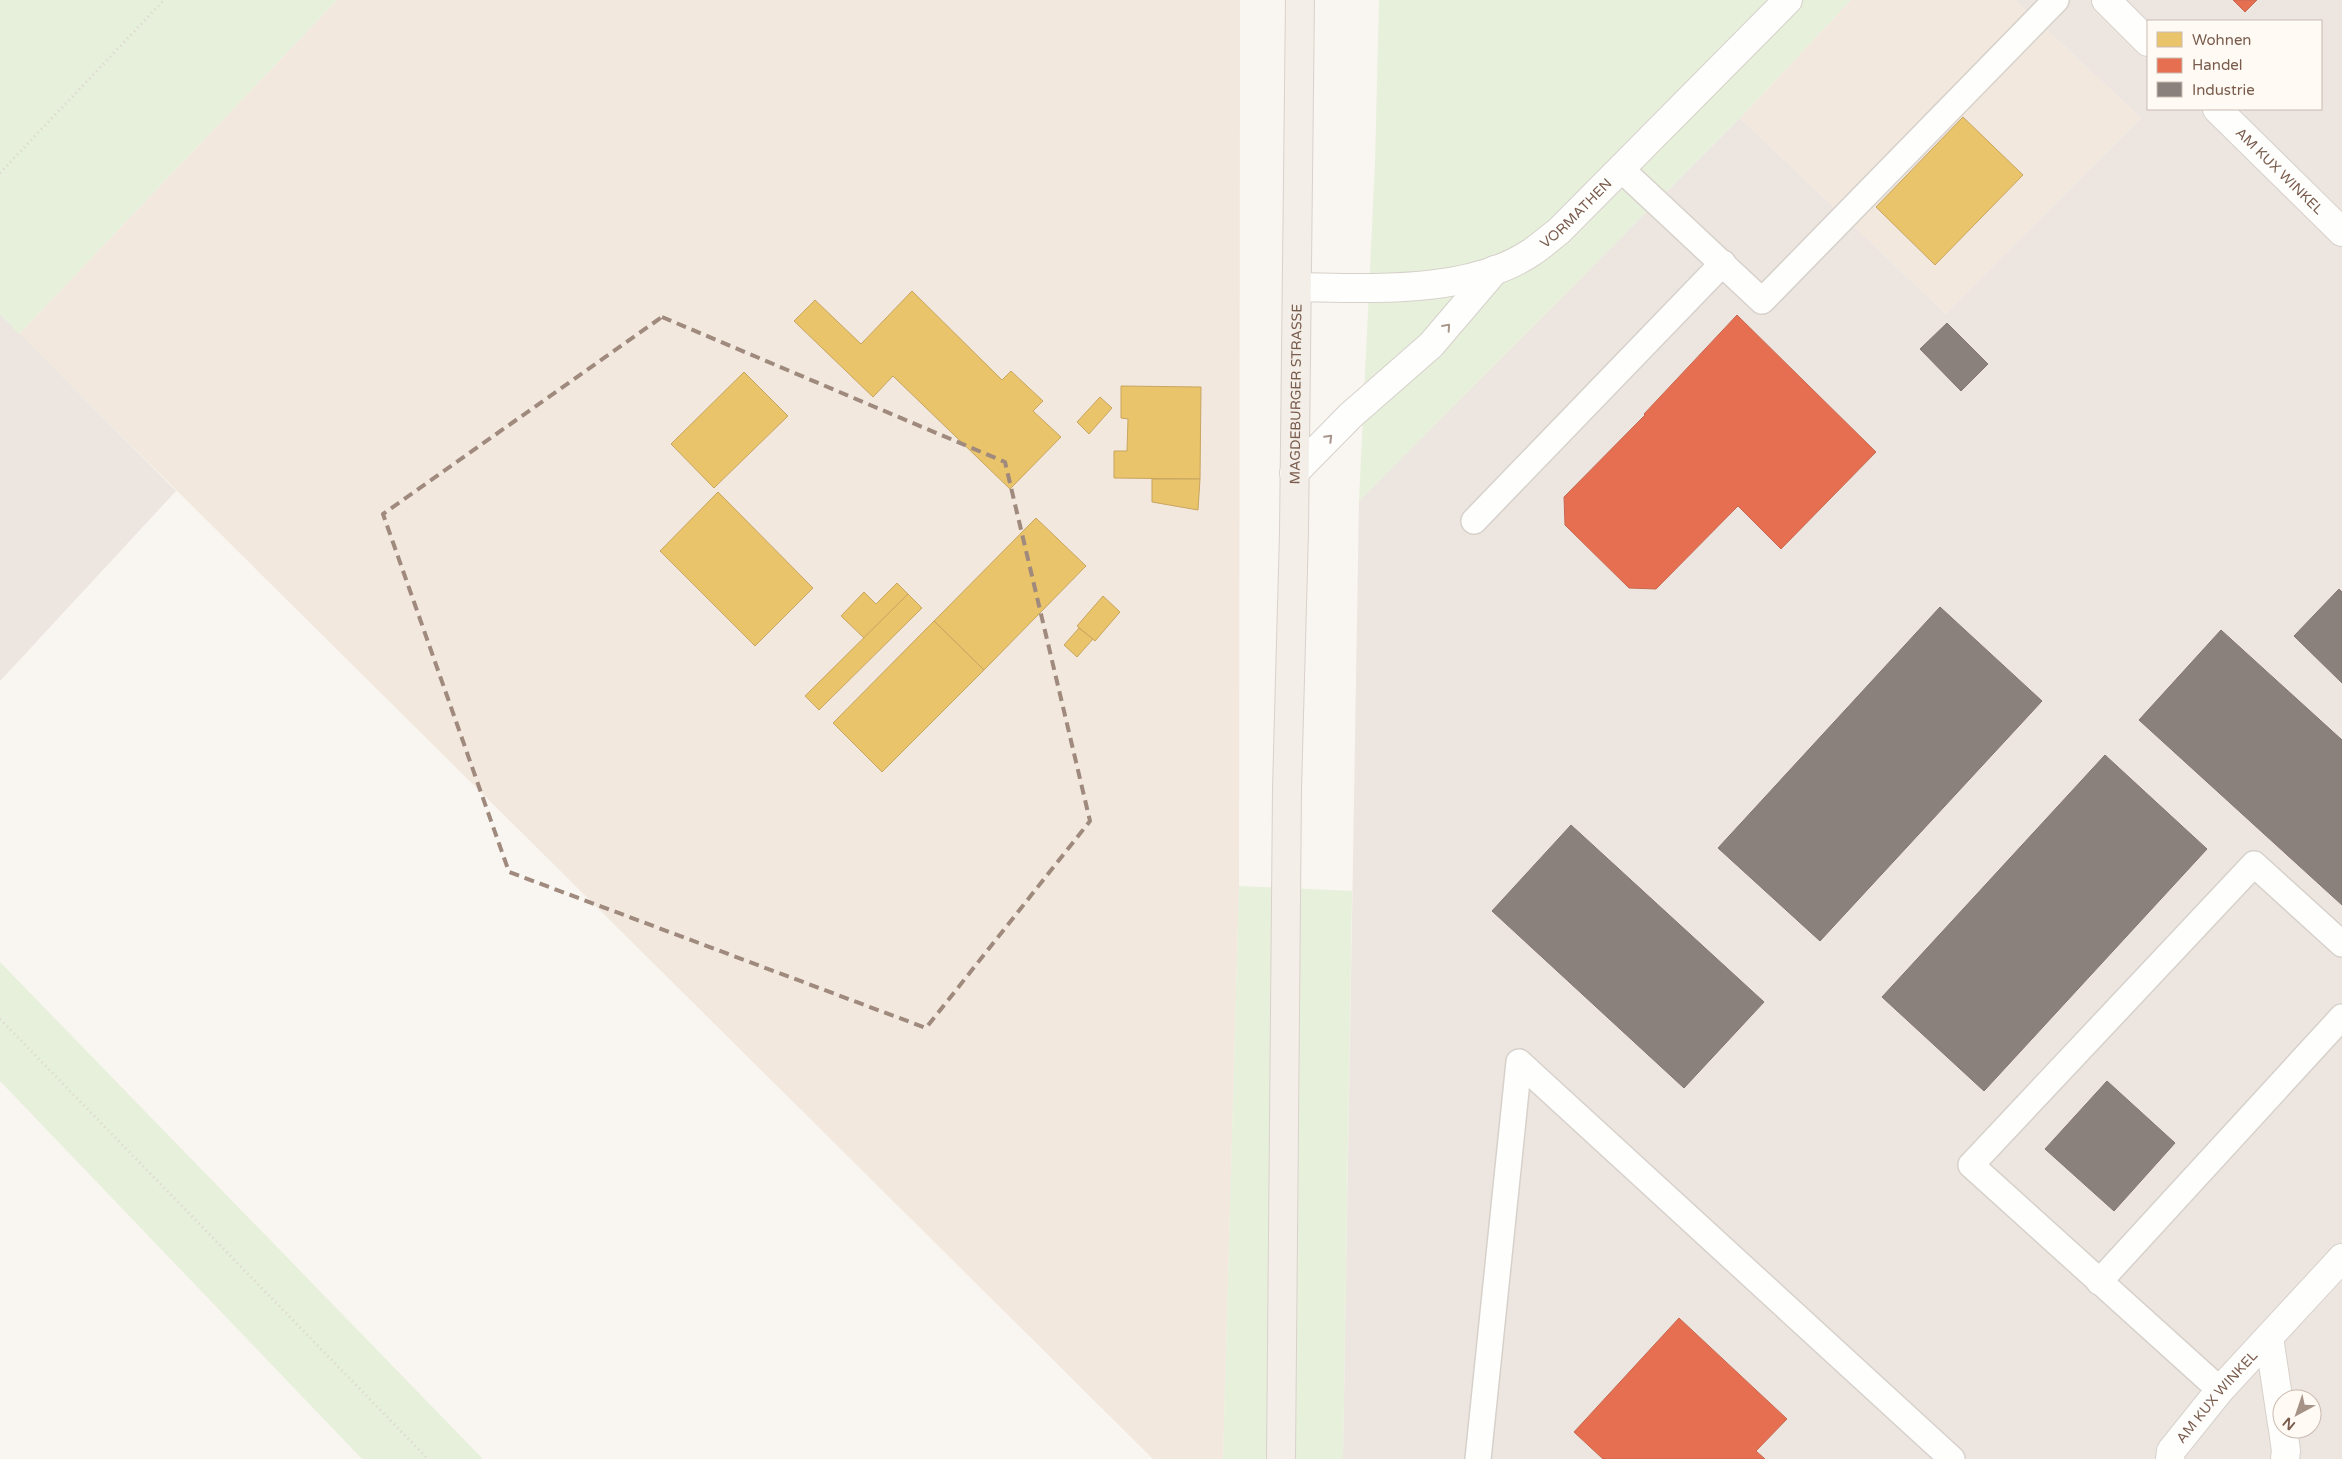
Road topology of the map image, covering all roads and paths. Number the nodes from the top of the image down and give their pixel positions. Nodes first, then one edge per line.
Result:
1 (164, 0) edge
2 (1300, 0) edge
3 (1788, 0) edge
4 (2056, 0) edge
5 (2106, 0) edge
6 (2147, 41) edge
7 (2218, 110) edge
8 (1622, 169) junction
9 (0, 173) edge
10 (2342, 232) edge
11 (1723, 263) junction
12 (1495, 270) junction
13 (1297, 287) junction
14 (1294, 473) junction
15 (1474, 521) dead end
16 (2342, 944) edge
17 (2342, 1017) edge
18 (0, 1019) edge
19 (2342, 1258) edge
20 (2099, 1282) junction
21 (2269, 1338) junction
22 (2277, 1389) edge
23 (2220, 1390) junction
24 (2284, 1439) edge
25 (428, 1459) edge
26 (1281, 1459) edge
27 (1478, 1459) edge
28 (1952, 1459) edge
29 (2170, 1459) edge
30 (2285, 1459) edge

1 - 9 path
2 - 13 main road, MAGDEBURGER STRASSE
3 - 8 street, VORMATHEN
4 - 11 lane
5 - 6 street
7 - 10 street, AM KUX WINKEL
8 - 11 lane
8 - 12 street, VORMATHEN
11 - 15 lane
12 - 13 street, VORMATHEN
14 -> 12 street
13 - 14 main road, MAGDEBURGER STRASSE
14 - 26 main road, MAGDEBURGER STRASSE
16 - 20 lane
17 - 20 lane
18 - 25 path
19 - 21 street, AM KUX WINKEL
20 - 23 lane
21 - 22 street, AM KUX WINKEL
21 - 23 street, AM KUX WINKEL
23 - 29 street, AM KUX WINKEL
24 - 30 street
27 - 28 lane

